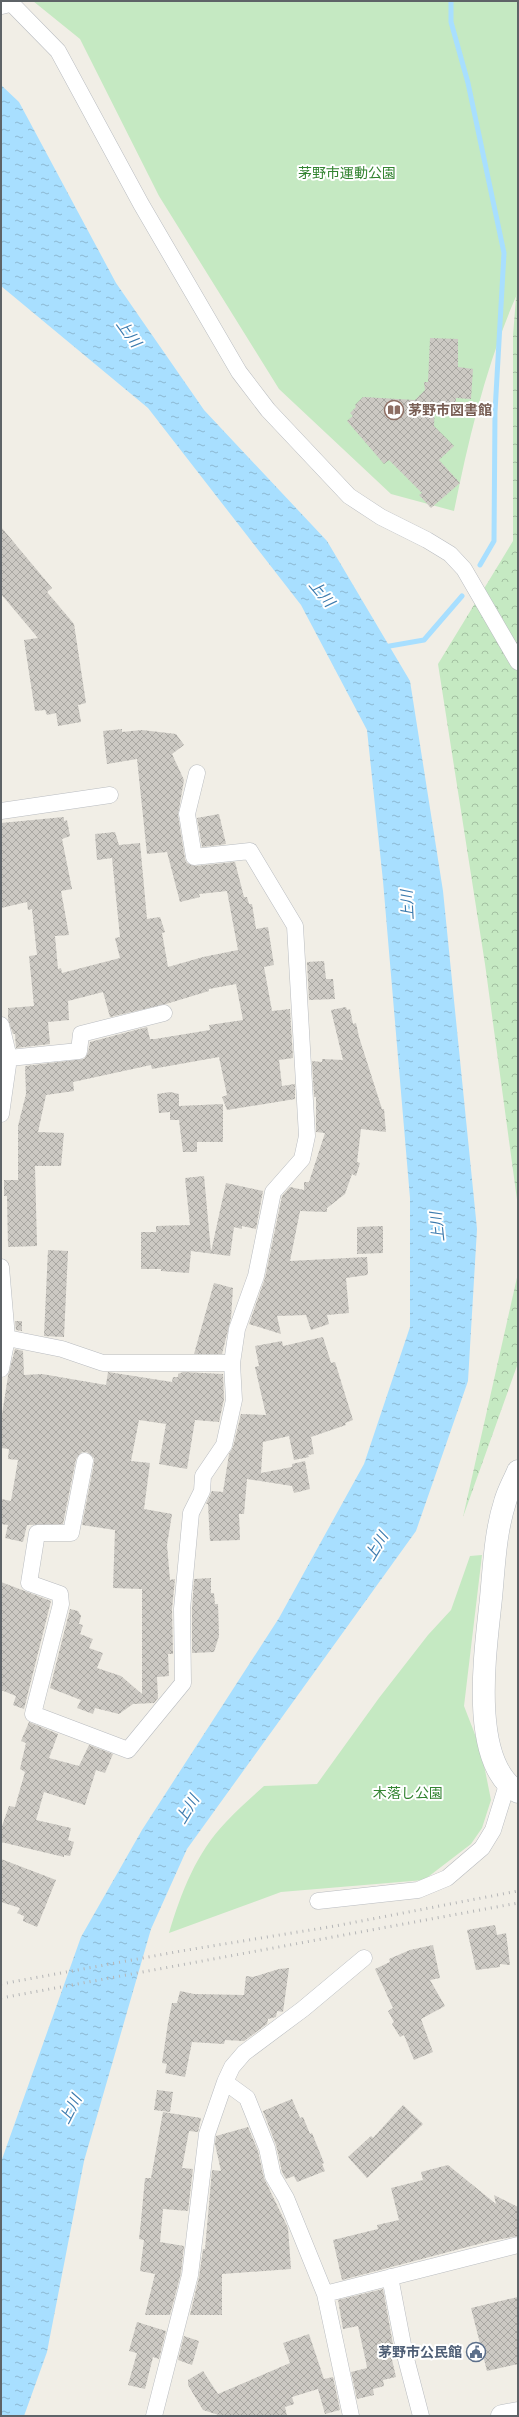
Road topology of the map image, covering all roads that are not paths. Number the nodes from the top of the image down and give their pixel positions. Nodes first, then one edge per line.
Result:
1 (9, 1) edge
2 (1, 3) edge
3 (518, 662) edge
4 (197, 773) dead end
5 (110, 795) dead end
6 (1, 811) edge
7 (164, 1013) dead end
8 (1, 1026) edge
9 (9, 1058) junction
10 (1, 1114) edge
11 (1, 1267) edge
12 (7, 1338) junction
13 (232, 1363) junction
14 (1, 1369) edge
15 (85, 1461) dead end
16 (518, 1471) edge
17 (512, 1788) edge
18 (318, 1900) dead end
19 (364, 1958) dead end
20 (225, 2082) junction
21 (518, 2245) edge
22 (390, 2278) junction
23 (325, 2294) junction
24 (518, 2413) edge
25 (154, 2416) edge
26 (351, 2416) edge
27 (421, 2416) edge
28 (502, 2416) edge

1 - 2 street
1 - 3 street
4 - 13 street
5 - 6 street
7 - 9 street
8 - 9 street
9 - 10 street
11 - 12 street
12 - 13 street
12 - 14 street
13 - 15 street
16 - 17 street
17 - 18 street
19 - 20 street
20 - 23 street
20 - 25 street
21 - 22 street
22 - 23 street
22 - 27 street
23 - 26 street
24 - 28 street

